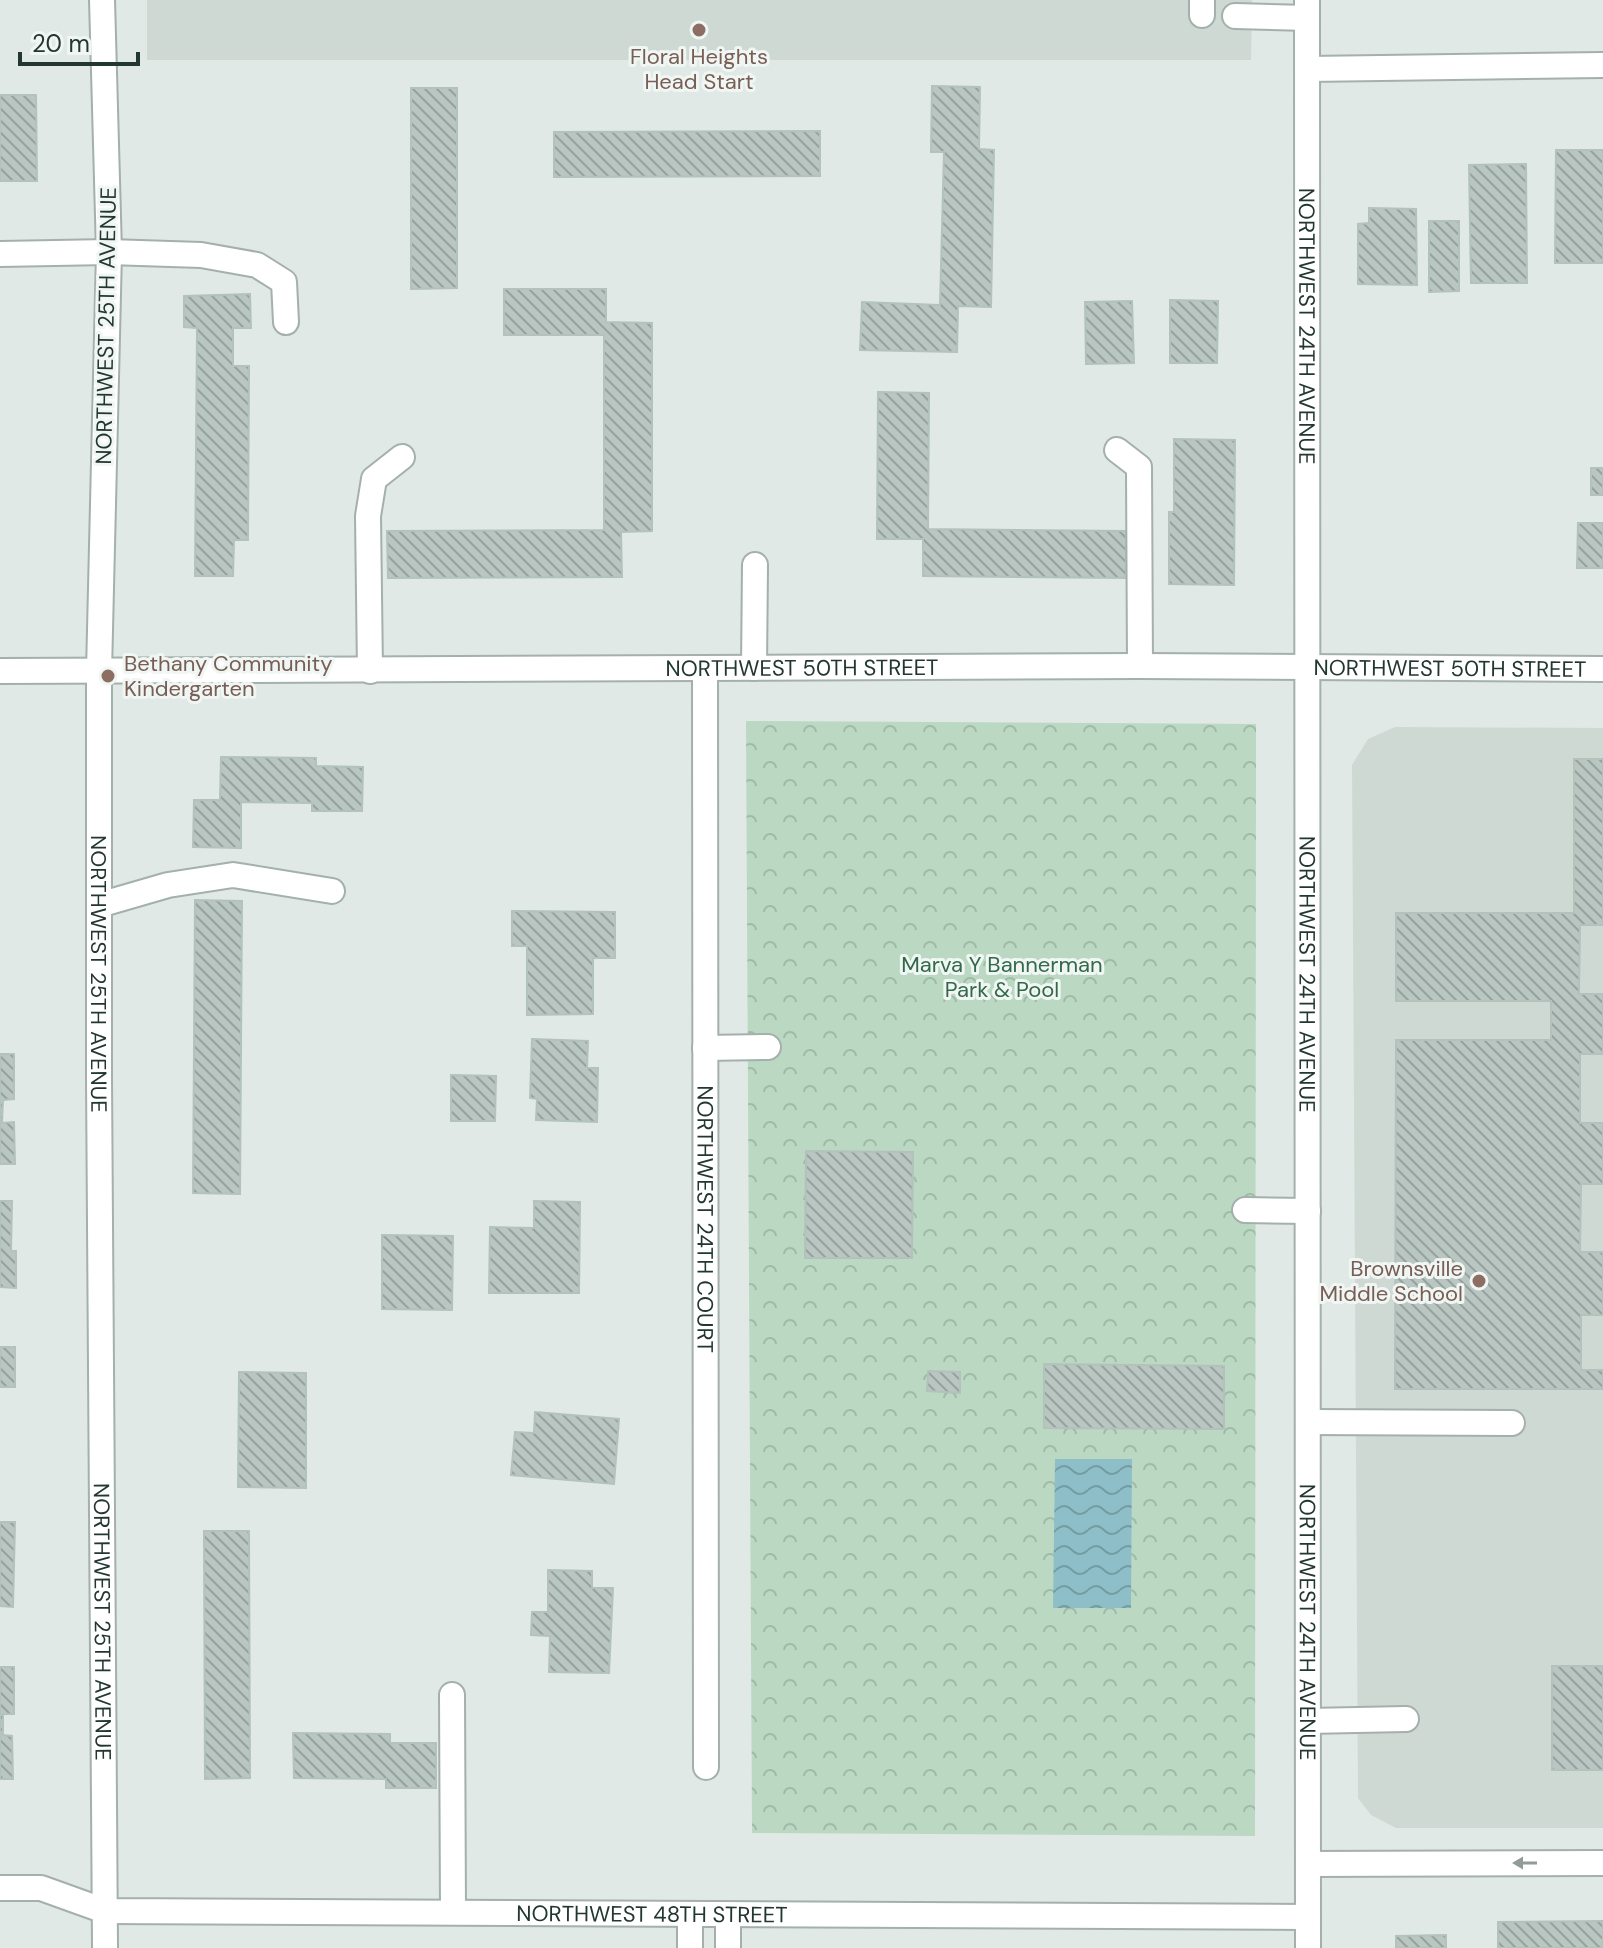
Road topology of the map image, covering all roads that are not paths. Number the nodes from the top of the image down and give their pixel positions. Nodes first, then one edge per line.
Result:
1 (102, 0) edge
2 (1307, 9) edge
3 (1235, 16) dead end
4 (1603, 65) edge
5 (1308, 69) junction
6 (109, 252) junction
7 (0, 254) edge
8 (286, 322) dead end
9 (1117, 450) dead end
10 (402, 457) dead end
11 (755, 565) dead end
12 (1140, 666) junction
13 (1308, 666) junction
14 (754, 668) junction
15 (705, 669) junction
16 (1603, 669) edge
17 (0, 671) edge
18 (370, 671) junction
19 (99, 672) junction
20 (332, 891) dead end
21 (99, 905) junction
22 (768, 1047) dead end
23 (705, 1048) junction
24 (1245, 1210) dead end
25 (1308, 1211) junction
26 (1309, 1422) junction
27 (1512, 1423) dead end
28 (452, 1695) dead end
29 (1406, 1719) dead end
30 (1308, 1721) junction
31 (706, 1767) dead end
32 (1603, 1863) edge
33 (1308, 1864) junction
34 (0, 1888) edge
35 (105, 1911) junction
36 (453, 1911) junction
37 (690, 1914) junction
38 (728, 1915) junction
39 (1308, 1917) junction
40 (105, 1948) edge
41 (690, 1948) edge
42 (728, 1948) edge
43 (1308, 1948) edge

1 - 6 street, NORTHWEST 25TH AVENUE
2 - 3 street
2 - 5 street, NORTHWEST 24TH AVENUE
4 - 5 street
5 - 13 street, NORTHWEST 24TH AVENUE
6 - 7 street
6 - 8 street
6 - 19 street, NORTHWEST 25TH AVENUE
9 - 12 street
10 - 18 street
11 - 14 street
12 - 13 street, NORTHWEST 50TH STREET
12 - 14 street, NORTHWEST 50TH STREET
13 - 16 street, NORTHWEST 50TH STREET
13 - 25 street, NORTHWEST 24TH AVENUE
14 - 15 street, NORTHWEST 50TH STREET
15 - 18 street, NORTHWEST 50TH STREET
15 - 23 street, NORTHWEST 24TH COURT
17 - 19 street, NORTHWEST 50TH STREET
18 - 19 street, NORTHWEST 50TH STREET
19 - 21 street, NORTHWEST 25TH AVENUE
20 - 21 street
21 - 35 street, NORTHWEST 25TH AVENUE
22 - 23 street
23 - 31 street, NORTHWEST 24TH COURT
24 - 25 street
25 - 26 street, NORTHWEST 24TH AVENUE
26 - 27 street
26 - 30 street, NORTHWEST 24TH AVENUE
28 - 36 street
29 - 30 street
30 - 33 street, NORTHWEST 24TH AVENUE
32 -> 33 street
33 - 39 street, NORTHWEST 24TH AVENUE
34 - 35 street, NORTHWEST 48TH STREET
35 - 36 street, NORTHWEST 48TH STREET
35 - 40 street, NORTHWEST 25TH AVENUE
36 - 37 street, NORTHWEST 48TH STREET
37 - 38 street, NORTHWEST 48TH STREET
37 - 41 street
38 - 39 street, NORTHWEST 48TH STREET
38 - 42 street
39 - 43 street, NORTHWEST 24TH AVENUE

